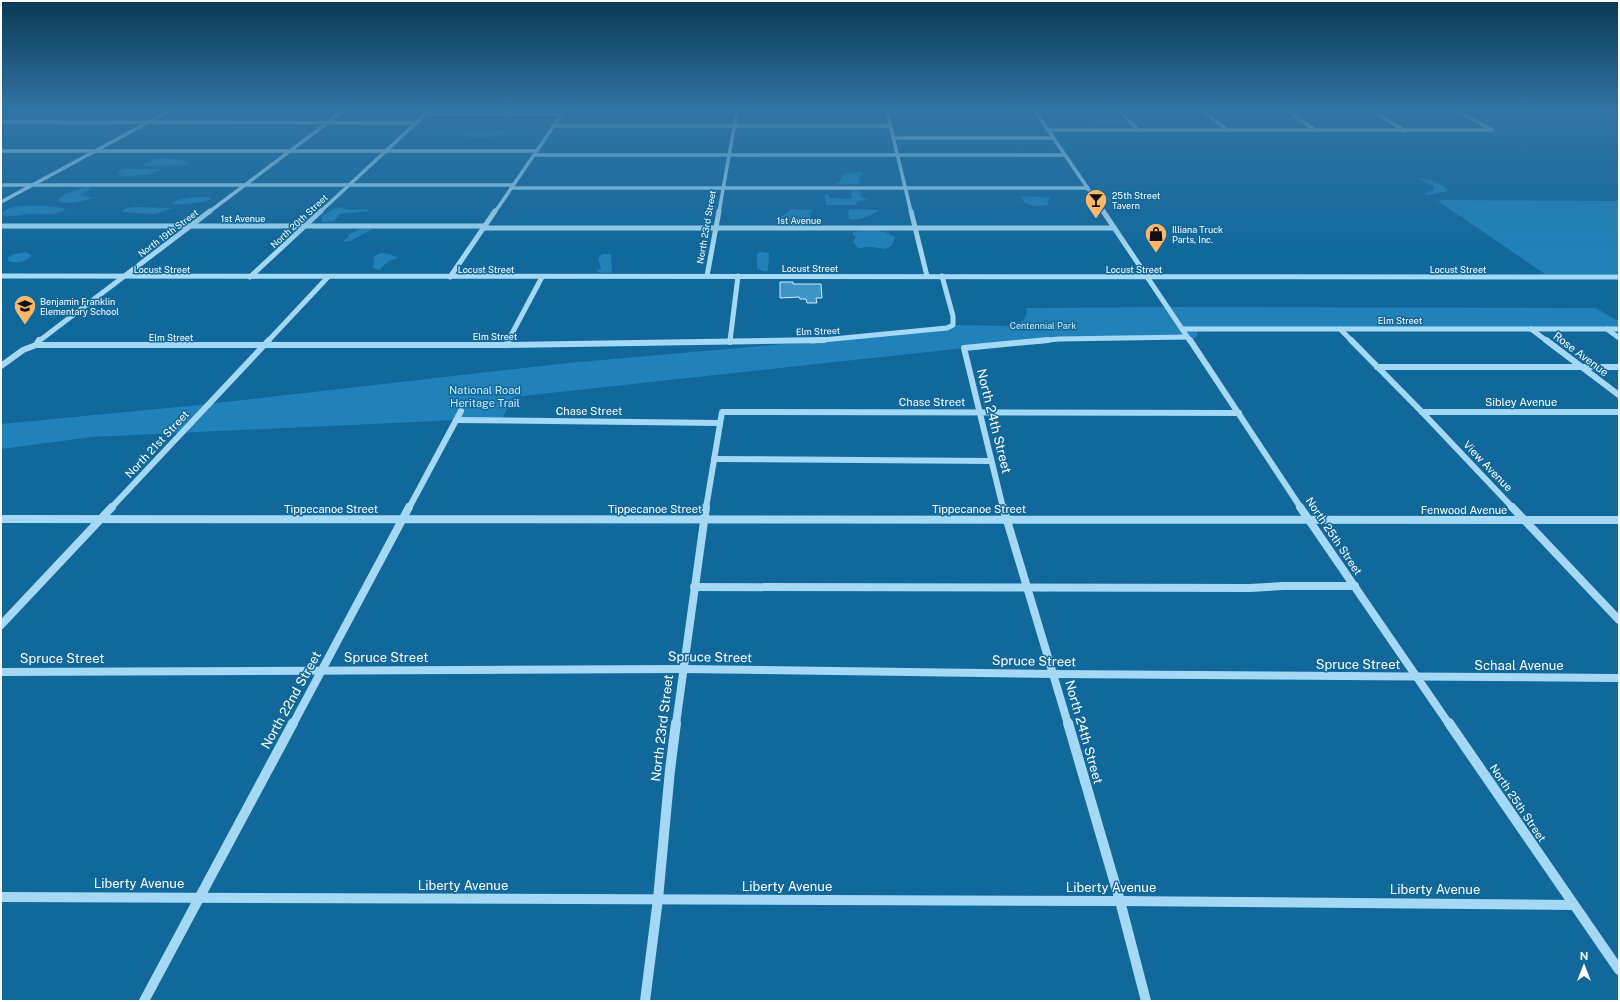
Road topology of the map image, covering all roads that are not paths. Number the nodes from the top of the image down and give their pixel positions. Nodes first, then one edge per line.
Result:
1 (83, 158) edge
2 (281, 158) edge
3 (379, 158) edge
4 (532, 158) edge
5 (729, 158) edge
6 (898, 158) edge
7 (1067, 158) edge
8 (1, 185) edge
9 (32, 185) junction
10 (244, 185) junction
11 (349, 185) junction
12 (512, 187) junction
13 (723, 188) junction
14 (906, 188) junction
15 (1087, 188) junction
16 (1, 202) edge
17 (1, 226) edge
18 (191, 226) junction
19 (305, 226) junction
20 (484, 227) junction
21 (716, 228) junction
22 (915, 228) junction
23 (1114, 228) junction
24 (1, 276) edge
25 (450, 276) junction
26 (542, 276) junction
27 (708, 276) junction
28 (738, 276) junction
29 (927, 276) junction
30 (942, 276) junction
31 (123, 277) junction
32 (250, 277) junction
33 (328, 277) junction
34 (1148, 277) junction
35 (1619, 277) edge
36 (1182, 329) junction
37 (1340, 329) junction
38 (1531, 329) junction
39 (1607, 329) junction
40 (1619, 329) edge
41 (1187, 337) junction
42 (1619, 338) edge
43 (730, 342) junction
44 (36, 345) junction
45 (506, 345) junction
46 (263, 346) junction
47 (1, 366) edge
48 (1377, 367) junction
49 (1581, 367) junction
50 (1619, 367) edge
51 (1619, 395) edge
52 (461, 411) dead end
53 (722, 412) joint
54 (978, 412) junction
55 (1422, 412) junction
56 (1619, 412) edge
57 (1239, 413) junction
58 (457, 420) junction
59 (720, 422) junction
60 (714, 459) junction
61 (991, 461) junction
62 (1, 519) edge
63 (100, 519) junction
64 (402, 520) junction
65 (704, 520) junction
66 (1006, 520) junction
67 (1309, 520) junction
68 (1619, 520) edge
69 (1525, 521) junction
70 (1355, 586) junction
71 (694, 587) junction
72 (1027, 587) junction
73 (1619, 620) edge
74 (1, 625) edge
75 (683, 669) junction
76 (323, 670) junction
77 (1, 672) edge
78 (1054, 674) junction
79 (1418, 678) junction
80 (1619, 678) edge
81 (1, 897) edge
82 (198, 897) junction
83 (658, 900) junction
84 (1120, 901) junction
85 (1573, 905) junction
86 (1619, 970) edge
87 (144, 1001) edge
88 (645, 1001) edge
89 (1146, 1001) edge

1 - 9 street
2 - 10 street, North 19th Street
3 - 11 street, North 20th Street
4 - 12 street
5 - 13 street, North 23rd Street
6 - 14 street
7 - 15 street, North 25th Street
8 - 9 street
9 - 10 street
9 - 16 street
10 - 11 street
10 - 18 street, North 19th Street
11 - 12 street
11 - 19 street, North 20th Street
12 - 13 street
12 - 20 street
13 - 14 street
13 - 21 street, North 23rd Street
14 - 15 street
14 - 22 street
15 - 23 street, North 25th Street
17 - 18 street, 1st Avenue
18 - 19 street, 1st Avenue
18 - 31 street, North 19th Street
19 - 20 street, 1st Avenue
19 - 32 street, North 20th Street
20 - 21 street, 1st Avenue
20 - 25 street
21 - 22 street, 1st Avenue
21 - 27 street, North 23rd Street
22 - 23 street, 1st Avenue
22 - 29 street
23 - 34 street, North 25th Street
24 - 31 street, Locust Street
25 - 26 street, Locust Street
25 - 33 street, Locust Street
26 - 27 street, Locust Street
26 - 45 street
27 - 28 street, Locust Street
28 - 29 street, Locust Street
28 - 43 street
29 - 30 street, Locust Street
30 - 34 street, Locust Street
30 - 43 street, Elm Street
31 - 32 street, Locust Street
31 - 44 street, North 19th Street
32 - 33 street, Locust Street
33 - 46 street, North 21st Street
34 - 35 street, Locust Street
34 - 36 street, North 25th Street
36 - 37 street, Elm Street
36 - 41 street, North 25th Street
37 - 38 street, Elm Street
37 - 48 street, View Avenue
38 - 39 street, Elm Street
38 - 49 street, Rose Avenue
39 - 40 street, Elm Street
39 - 42 street
41 - 54 street, North 24th Street
41 - 57 street, North 25th Street
43 - 45 street, Elm Street
44 - 46 street, Elm Street
44 - 47 street, North 19th Street
45 - 46 street, Elm Street
46 - 63 street, North 21st Street
48 - 49 street
48 - 55 street, View Avenue
49 - 50 street
49 - 51 street, Rose Avenue
52 - 58 street, North 22nd Street
53 - 54 street, Chase Street
53 - 59 street, North 23rd Street
54 - 57 street, Chase Street
54 - 61 street, North 24th Street
55 - 56 street, Sibley Avenue
55 - 69 street, View Avenue
57 - 67 street, North 25th Street
58 - 59 street, Chase Street
58 - 64 street, North 22nd Street
59 - 60 street, North 23rd Street
60 - 61 street
60 - 65 street, North 23rd Street
61 - 66 street, North 24th Street
62 - 63 street, Tippecanoe Street
63 - 64 street, Tippecanoe Street
63 - 74 street, North 21st Street
64 - 65 street, Tippecanoe Street
64 - 76 street, North 22nd Street
65 - 66 street, Tippecanoe Street
65 - 71 street, North 23rd Street
66 - 67 street, Tippecanoe Street
66 - 72 street, North 24th Street
67 - 69 street, Fenwood Avenue
67 - 70 street, North 25th Street
68 - 69 street, Fenwood Avenue
69 - 73 street, View Avenue
70 - 72 street
70 - 79 street, North 25th Street
71 - 72 street
71 - 75 street, North 23rd Street
72 - 78 street, North 24th Street
75 - 76 street, Spruce Street
75 - 78 street, Spruce Street
75 - 83 street, North 23rd Street
76 - 77 street, Spruce Street
76 - 82 street, North 22nd Street
78 - 79 street, Spruce Street
78 - 84 street, North 24th Street
79 - 80 street, Schaal Avenue
79 - 85 street, North 25th Street
81 - 82 street, Liberty Avenue
82 - 83 street, Liberty Avenue
82 - 87 street, North 22nd Street
83 - 84 street, Liberty Avenue
83 - 88 street, North 23rd Street
84 - 85 street, Liberty Avenue
84 - 89 street, North 24th Street
85 - 86 street, North 25th Street

